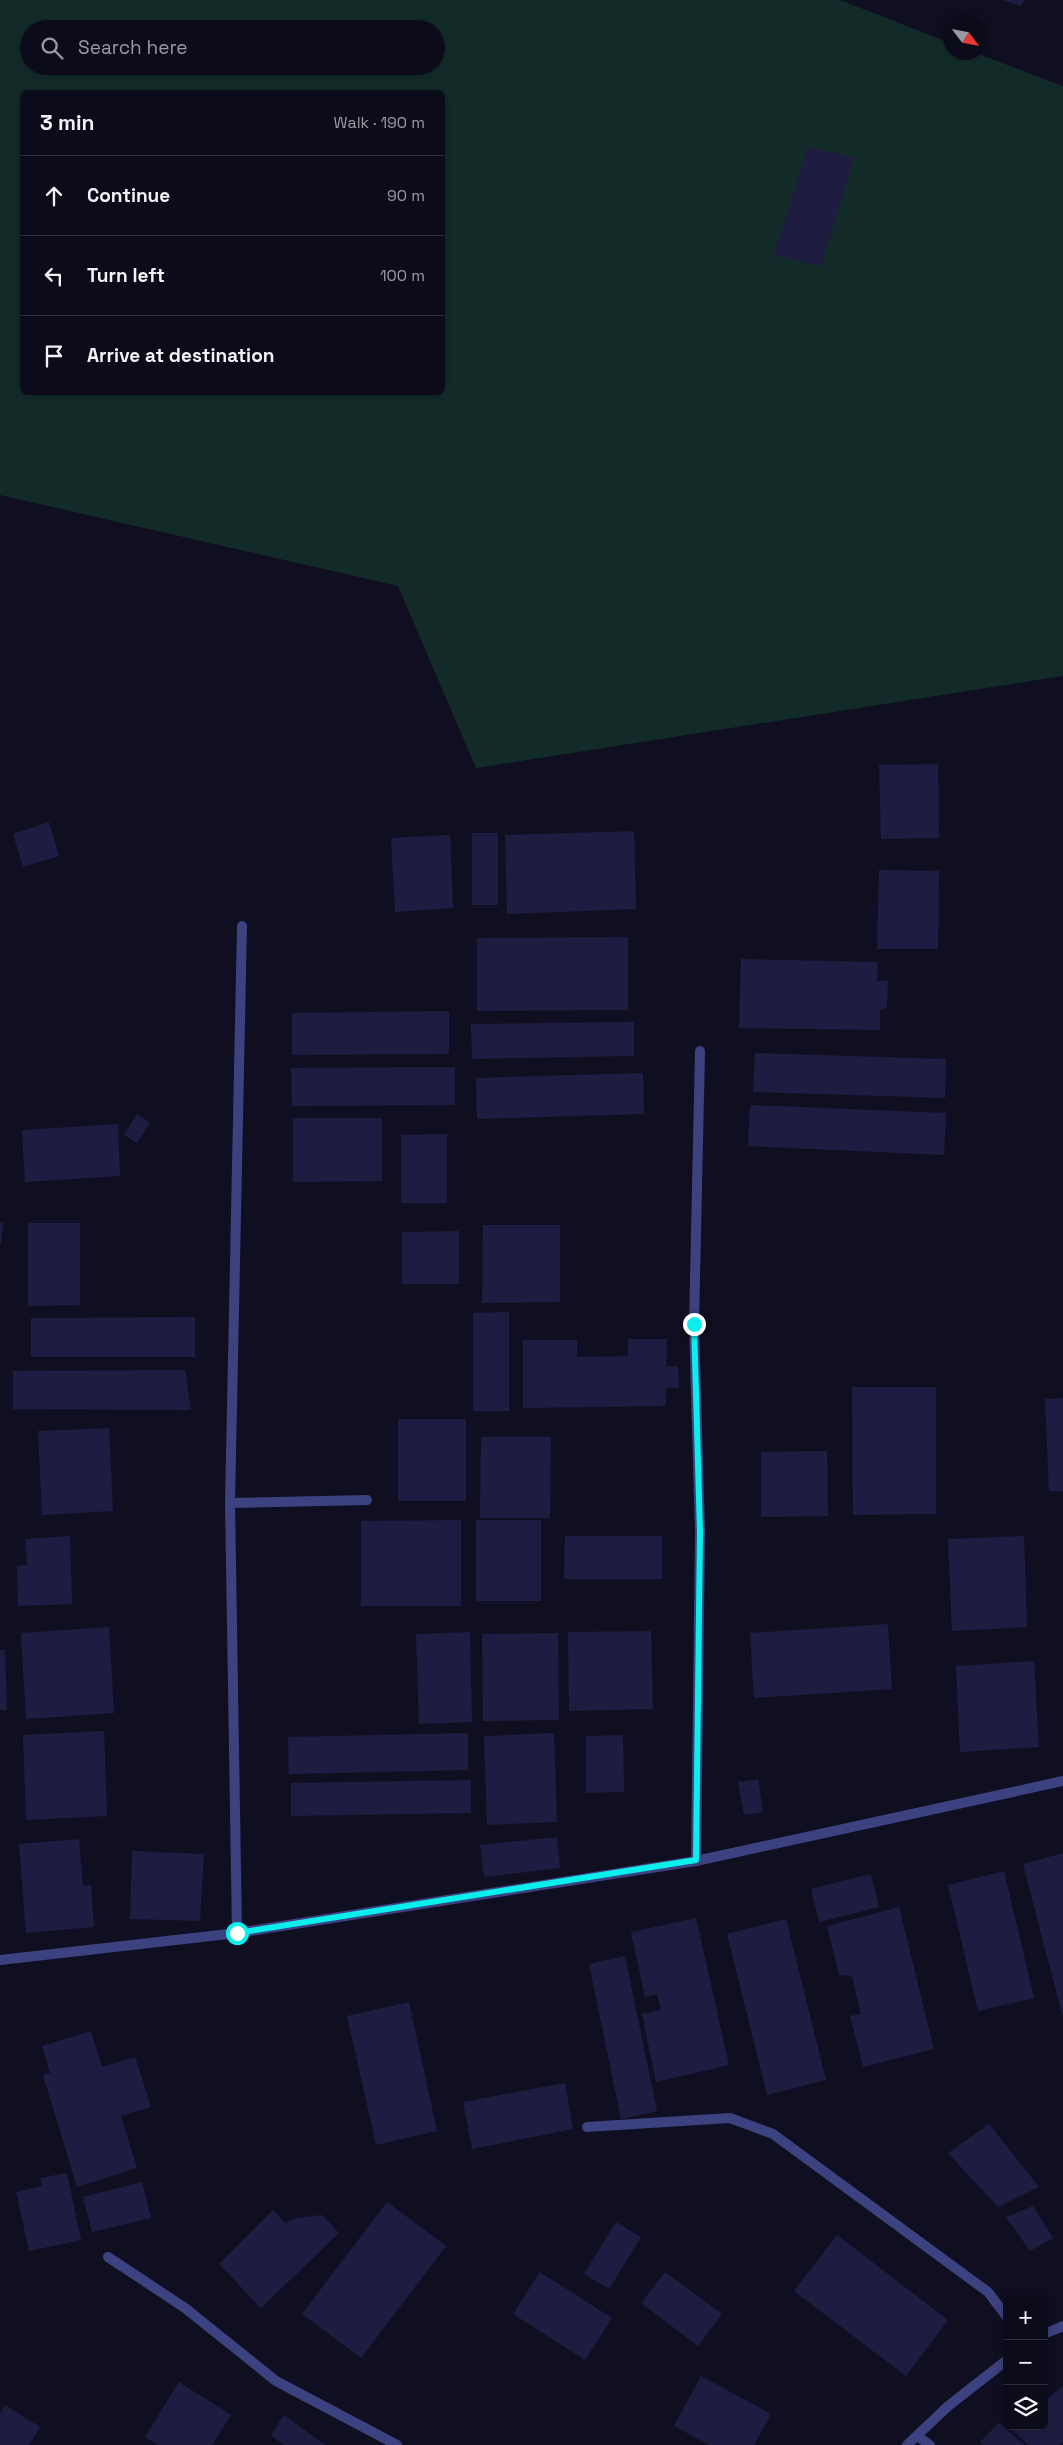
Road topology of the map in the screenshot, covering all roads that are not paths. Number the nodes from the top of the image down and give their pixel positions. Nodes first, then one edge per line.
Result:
1 (242, 926) dead end
2 (700, 1051) dead end
3 (367, 1500) dead end
4 (230, 1503) junction
5 (1063, 1780) edge
6 (696, 1860) junction
7 (237, 1933) junction
8 (0, 1960) edge
9 (587, 2127) dead end
10 (108, 2257) dead end
11 (1003, 2312) edge
12 (1063, 2326) edge
13 (1048, 2332) edge
14 (1003, 2363) edge
15 (917, 2436) junction
16 (397, 2445) edge
17 (907, 2445) edge
18 (930, 2445) edge

1 - 4 street
2 - 6 street
3 - 4 street
4 - 7 street
5 - 6 street
6 - 7 street
7 - 8 street
9 - 11 street
10 - 16 street
12 - 13 street
14 - 15 street
15 - 17 street
15 - 18 street

